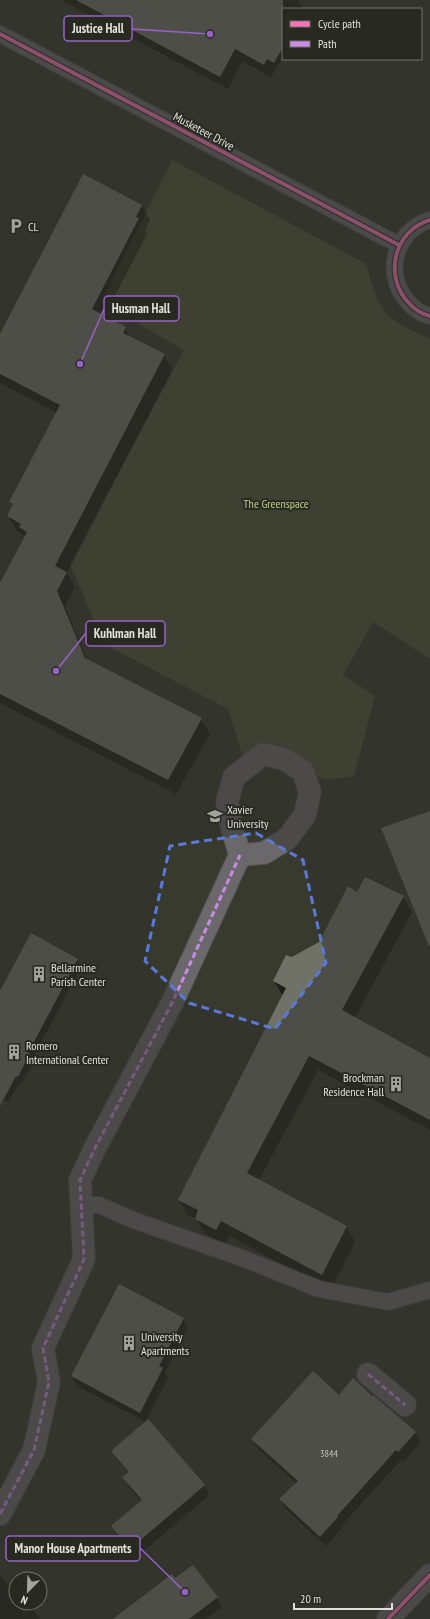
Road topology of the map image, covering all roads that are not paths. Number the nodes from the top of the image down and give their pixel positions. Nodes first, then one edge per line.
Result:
1 (0, 34) edge
2 (430, 220) edge
3 (399, 245) junction
4 (430, 316) edge
5 (240, 855) junction
6 (82, 1205) junction
7 (430, 1290) edge
8 (368, 1374) dead end
9 (404, 1405) dead end
10 (0, 1514) edge
11 (430, 1575) edge
12 (388, 1619) edge

1 - 3 lane, Musketeer Drive
2 - 3 lane
3 - 4 lane
5 - 5 street
5 - 6 street
6 - 7 lane
6 - 10 street
8 - 9 street
11 - 12 street

